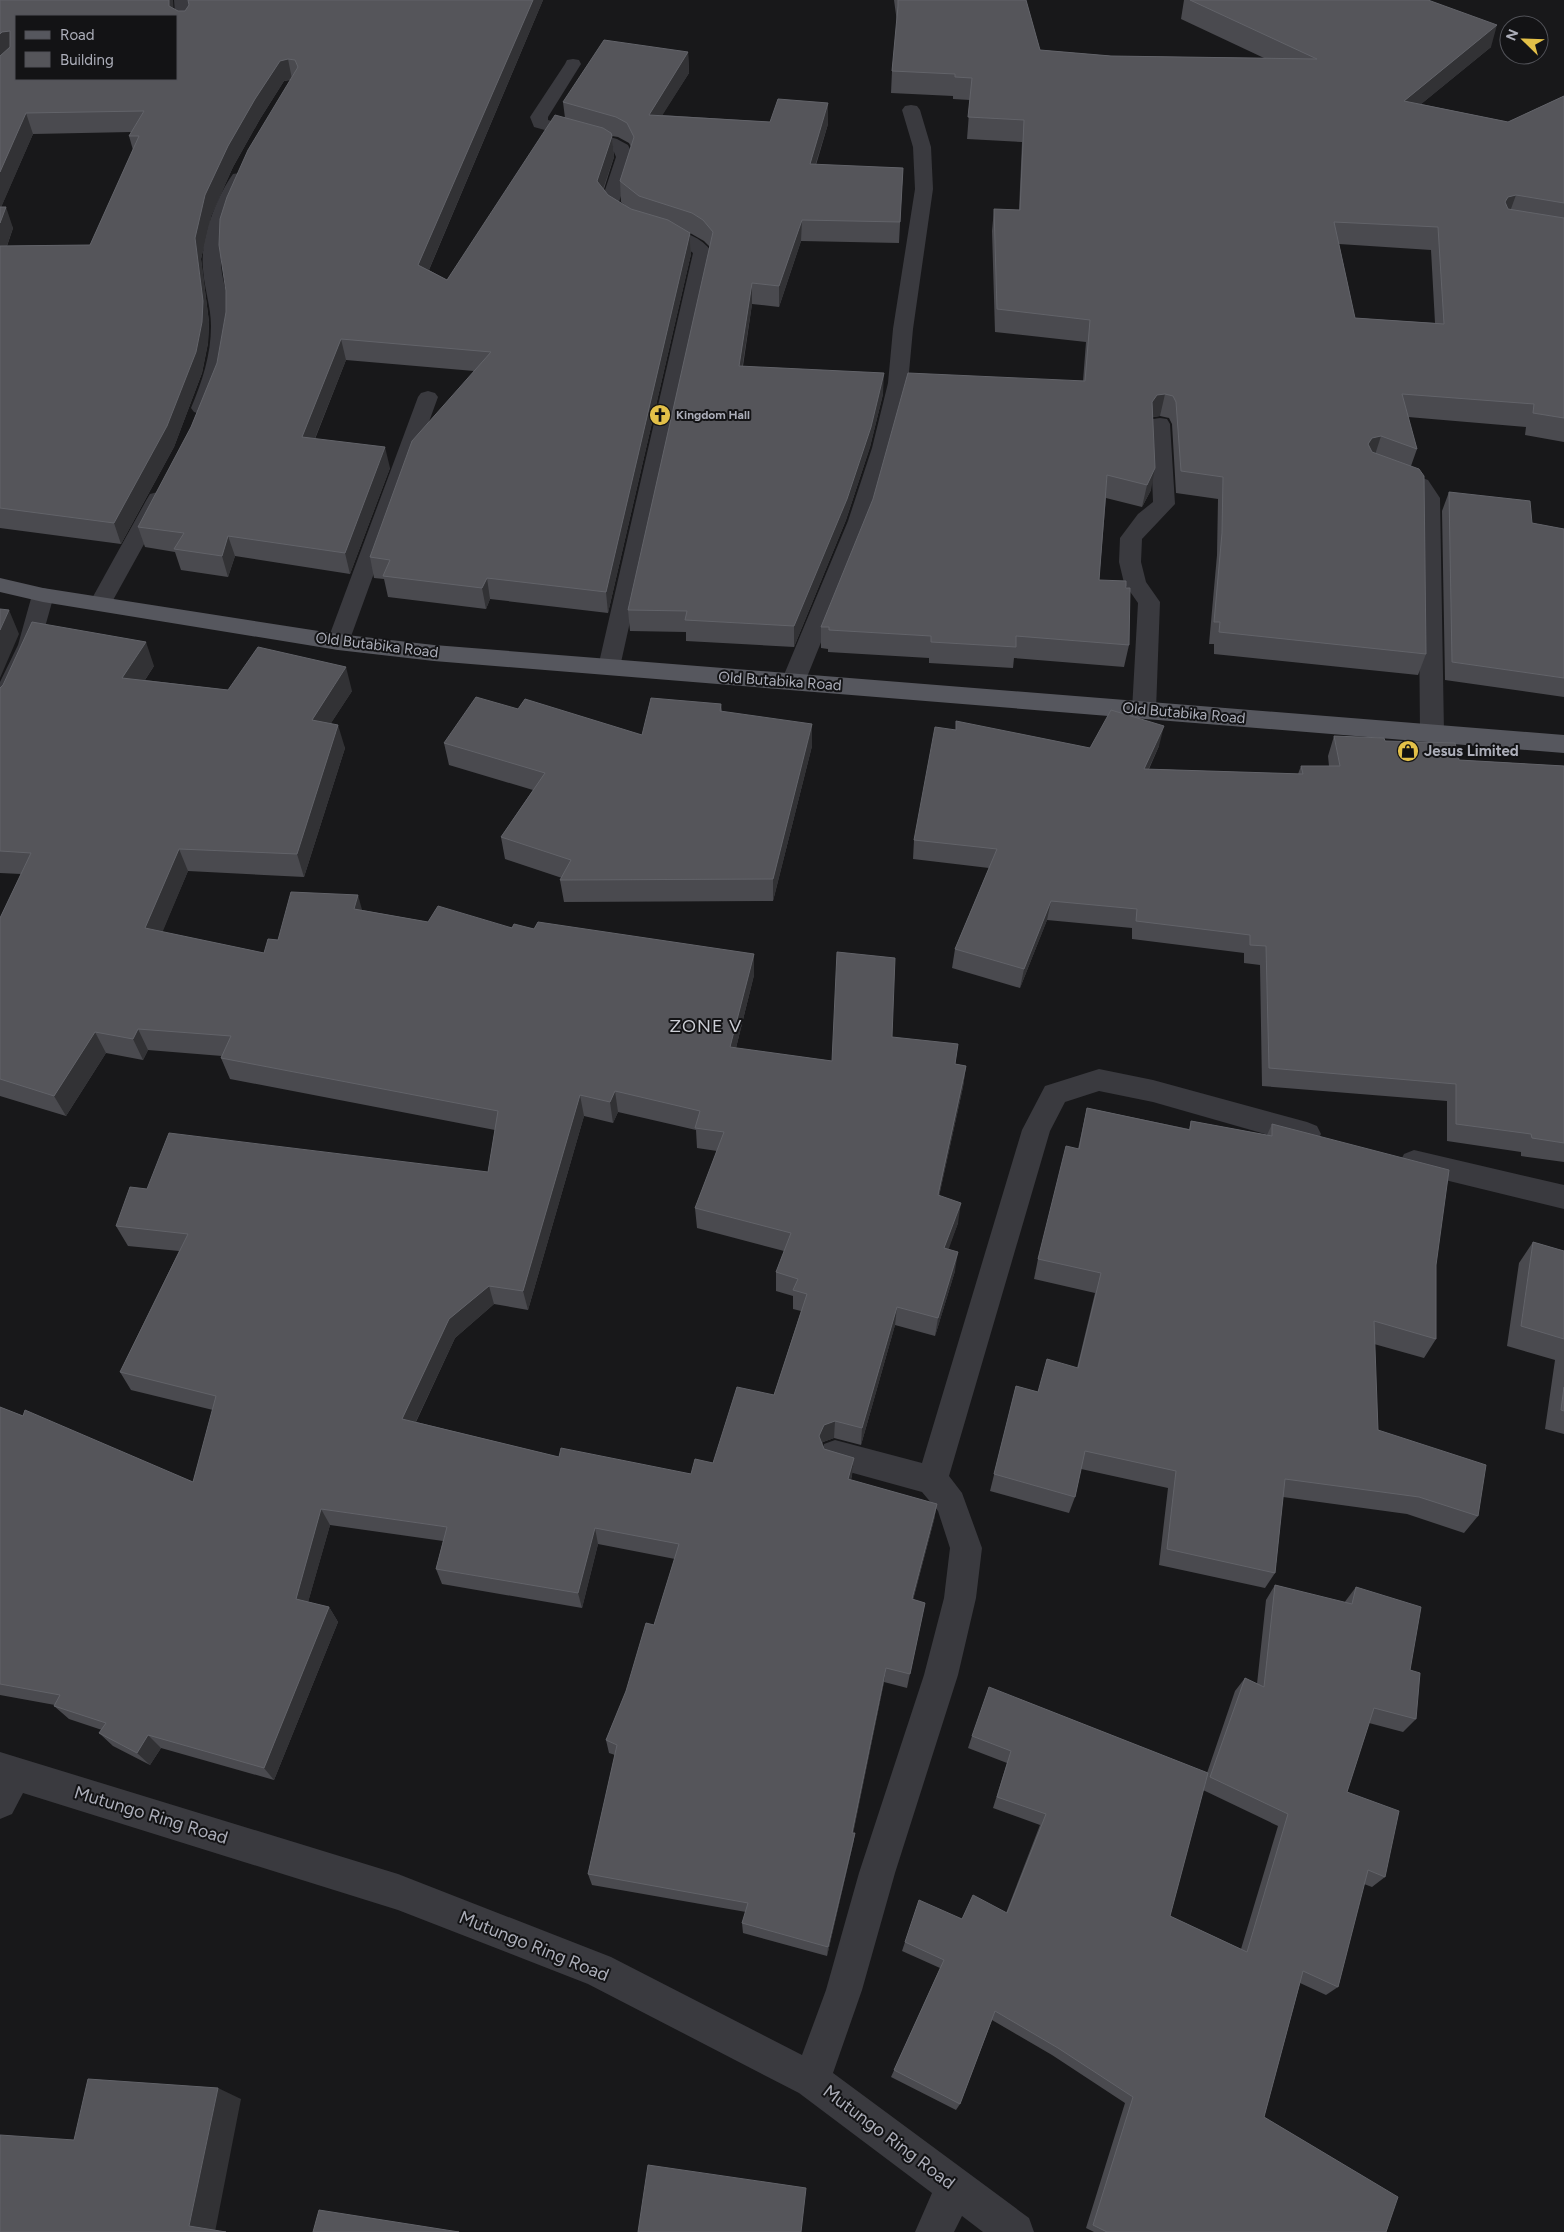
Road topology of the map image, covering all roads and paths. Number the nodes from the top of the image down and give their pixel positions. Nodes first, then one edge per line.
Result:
1 (182, 0) edge
2 (184, 25) edge
3 (573, 64) dead end
4 (911, 110) dead end
5 (249, 159) edge
6 (428, 397) dead end
7 (1160, 424) dead end
8 (194, 426) edge
9 (1373, 467) edge
10 (166, 484) edge
11 (0, 584) edge
12 (43, 595) junction
13 (100, 602) junction
14 (338, 642) junction
15 (609, 668) junction
16 (793, 682) junction
17 (0, 707) edge
18 (1144, 710) junction
19 (1432, 734) junction
20 (1564, 744) edge
21 (1334, 1141) edge
22 (1388, 1156) edge
23 (1564, 1197) edge
24 (835, 1454) edge
25 (932, 1480) junction
26 (5, 1781) edge
27 (812, 2080) junction
28 (955, 2187) junction
29 (934, 2232) edge
30 (1015, 2232) edge

1 - 2 street
3 - 15 street
4 - 16 street
5 - 8 street
6 - 14 street
7 - 18 street
9 - 19 street
10 - 13 street
11 - 12 main road, Old Butabika Road
12 - 13 main road, Old Butabika Road
12 - 17 street
13 - 14 main road, Old Butabika Road
14 - 15 main road, Old Butabika Road
15 - 16 main road, Old Butabika Road
16 - 18 main road, Old Butabika Road
18 - 19 main road, Old Butabika Road
19 - 20 main road, Old Butabika Road
21 - 25 street
22 - 23 street
24 - 25 street
25 - 27 street
26 - 27 street, Mutungo Ring Road
27 - 28 street, Mutungo Ring Road
28 - 29 street
28 - 30 street, Mutungo Ring Road

